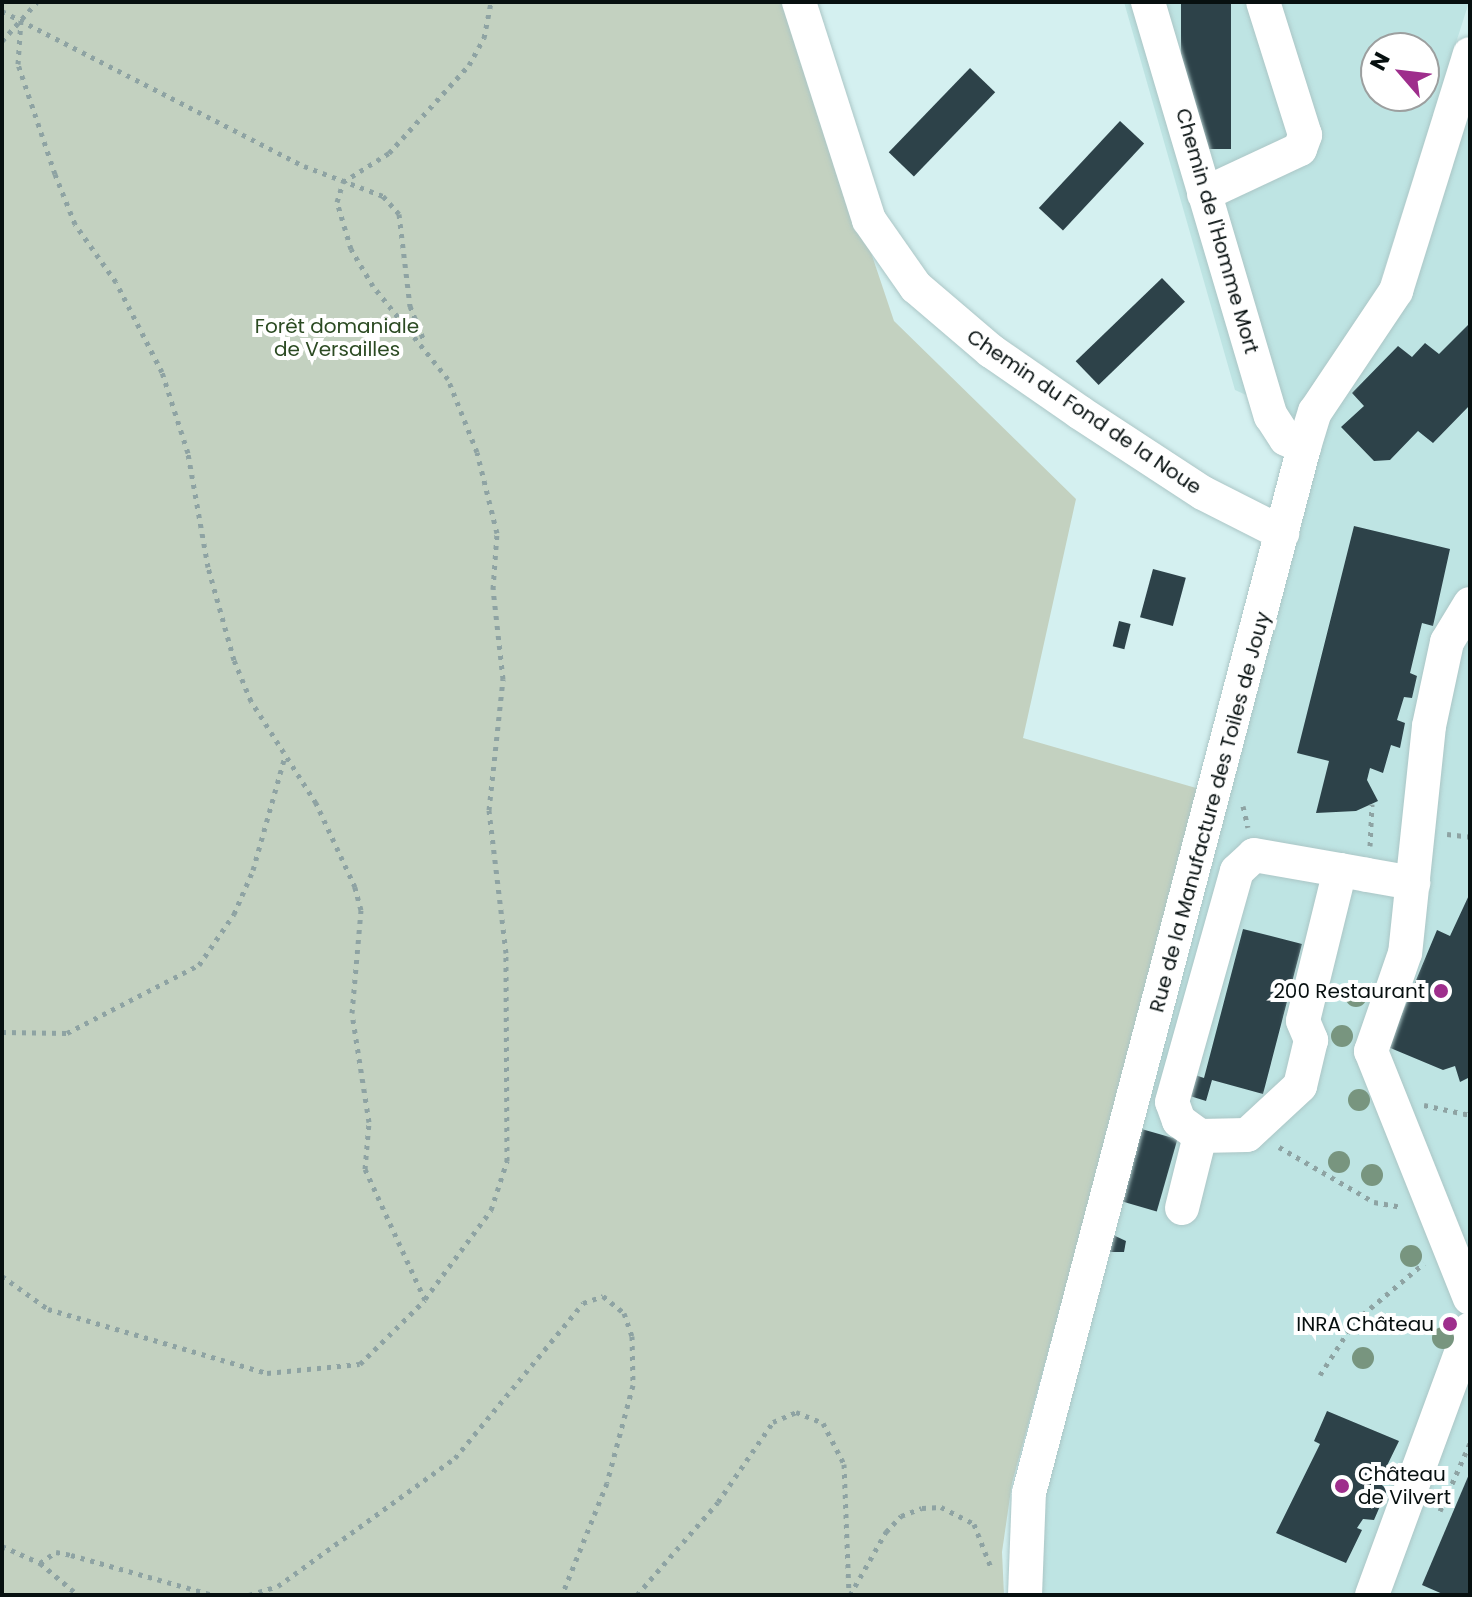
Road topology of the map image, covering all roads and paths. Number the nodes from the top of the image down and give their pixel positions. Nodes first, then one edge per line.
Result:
1 (37, 2) edge
2 (491, 2) edge
3 (799, 2) edge
4 (1148, 2) edge
5 (1263, 2) edge
6 (2, 11) edge
7 (21, 20) junction
8 (2, 41) edge
9 (1470, 54) edge
10 (343, 182) junction
11 (1204, 194) junction
12 (426, 346) junction
13 (1304, 447) junction
14 (1282, 533) junction
15 (1470, 604) edge
16 (286, 755) junction
17 (1241, 793) dead end
18 (1372, 804) dead end
19 (1254, 855) junction
20 (1353, 873) junction
21 (1413, 883) junction
22 (2, 1032) edge
23 (1429, 1105) dead end
24 (1470, 1115) edge
25 (1200, 1136) junction
26 (1281, 1149) dead end
27 (1182, 1208) dead end
28 (1433, 1213) junction
29 (1445, 1246) junction
30 (2, 1276) edge
31 (1470, 1298) edge
32 (425, 1300) junction
33 (1470, 1329) edge
34 (1320, 1375) dead end
35 (1470, 1443) edge
36 (1455, 1473) dead end
37 (2, 1546) edge
38 (40, 1563) junction
39 (991, 1582) dead end
40 (78, 1595) edge
41 (213, 1595) edge
42 (249, 1595) edge
43 (562, 1595) edge
44 (637, 1595) edge
45 (849, 1595) edge
46 (1025, 1595) edge
47 (1372, 1595) edge

1 - 7 path
2 - 10 path
3 - 14 street, Chemin du Fond de la Noue
4 - 11 street, Chemin de l'Homme Mort
5 - 11 street
6 - 7 path
7 - 8 path
7 - 10 path
7 - 16 path
9 - 13 street, Rue de la Manufacture des Toiles de Jouy
10 - 12 path
10 - 12 path
11 - 13 street, Chemin de l'Homme Mort
12 - 32 path
13 - 14 street, Rue de la Manufacture des Toiles de Jouy
14 - 46 street, Rue de la Manufacture des Toiles de Jouy
15 - 21 street
16 - 22 path
16 - 32 path
17 - 19 path
18 - 20 path
19 - 20 street
19 - 25 street
20 - 21 street
20 - 25 street
21 - 28 street
23 - 24 path
25 - 27 street
26 - 28 path
28 - 29 street
29 - 31 street
29 - 34 path
30 - 32 path
33 - 47 street
35 - 36 path
37 - 38 path
38 - 40 path
38 - 41 path
39 - 45 path
42 - 43 path
44 - 45 path

